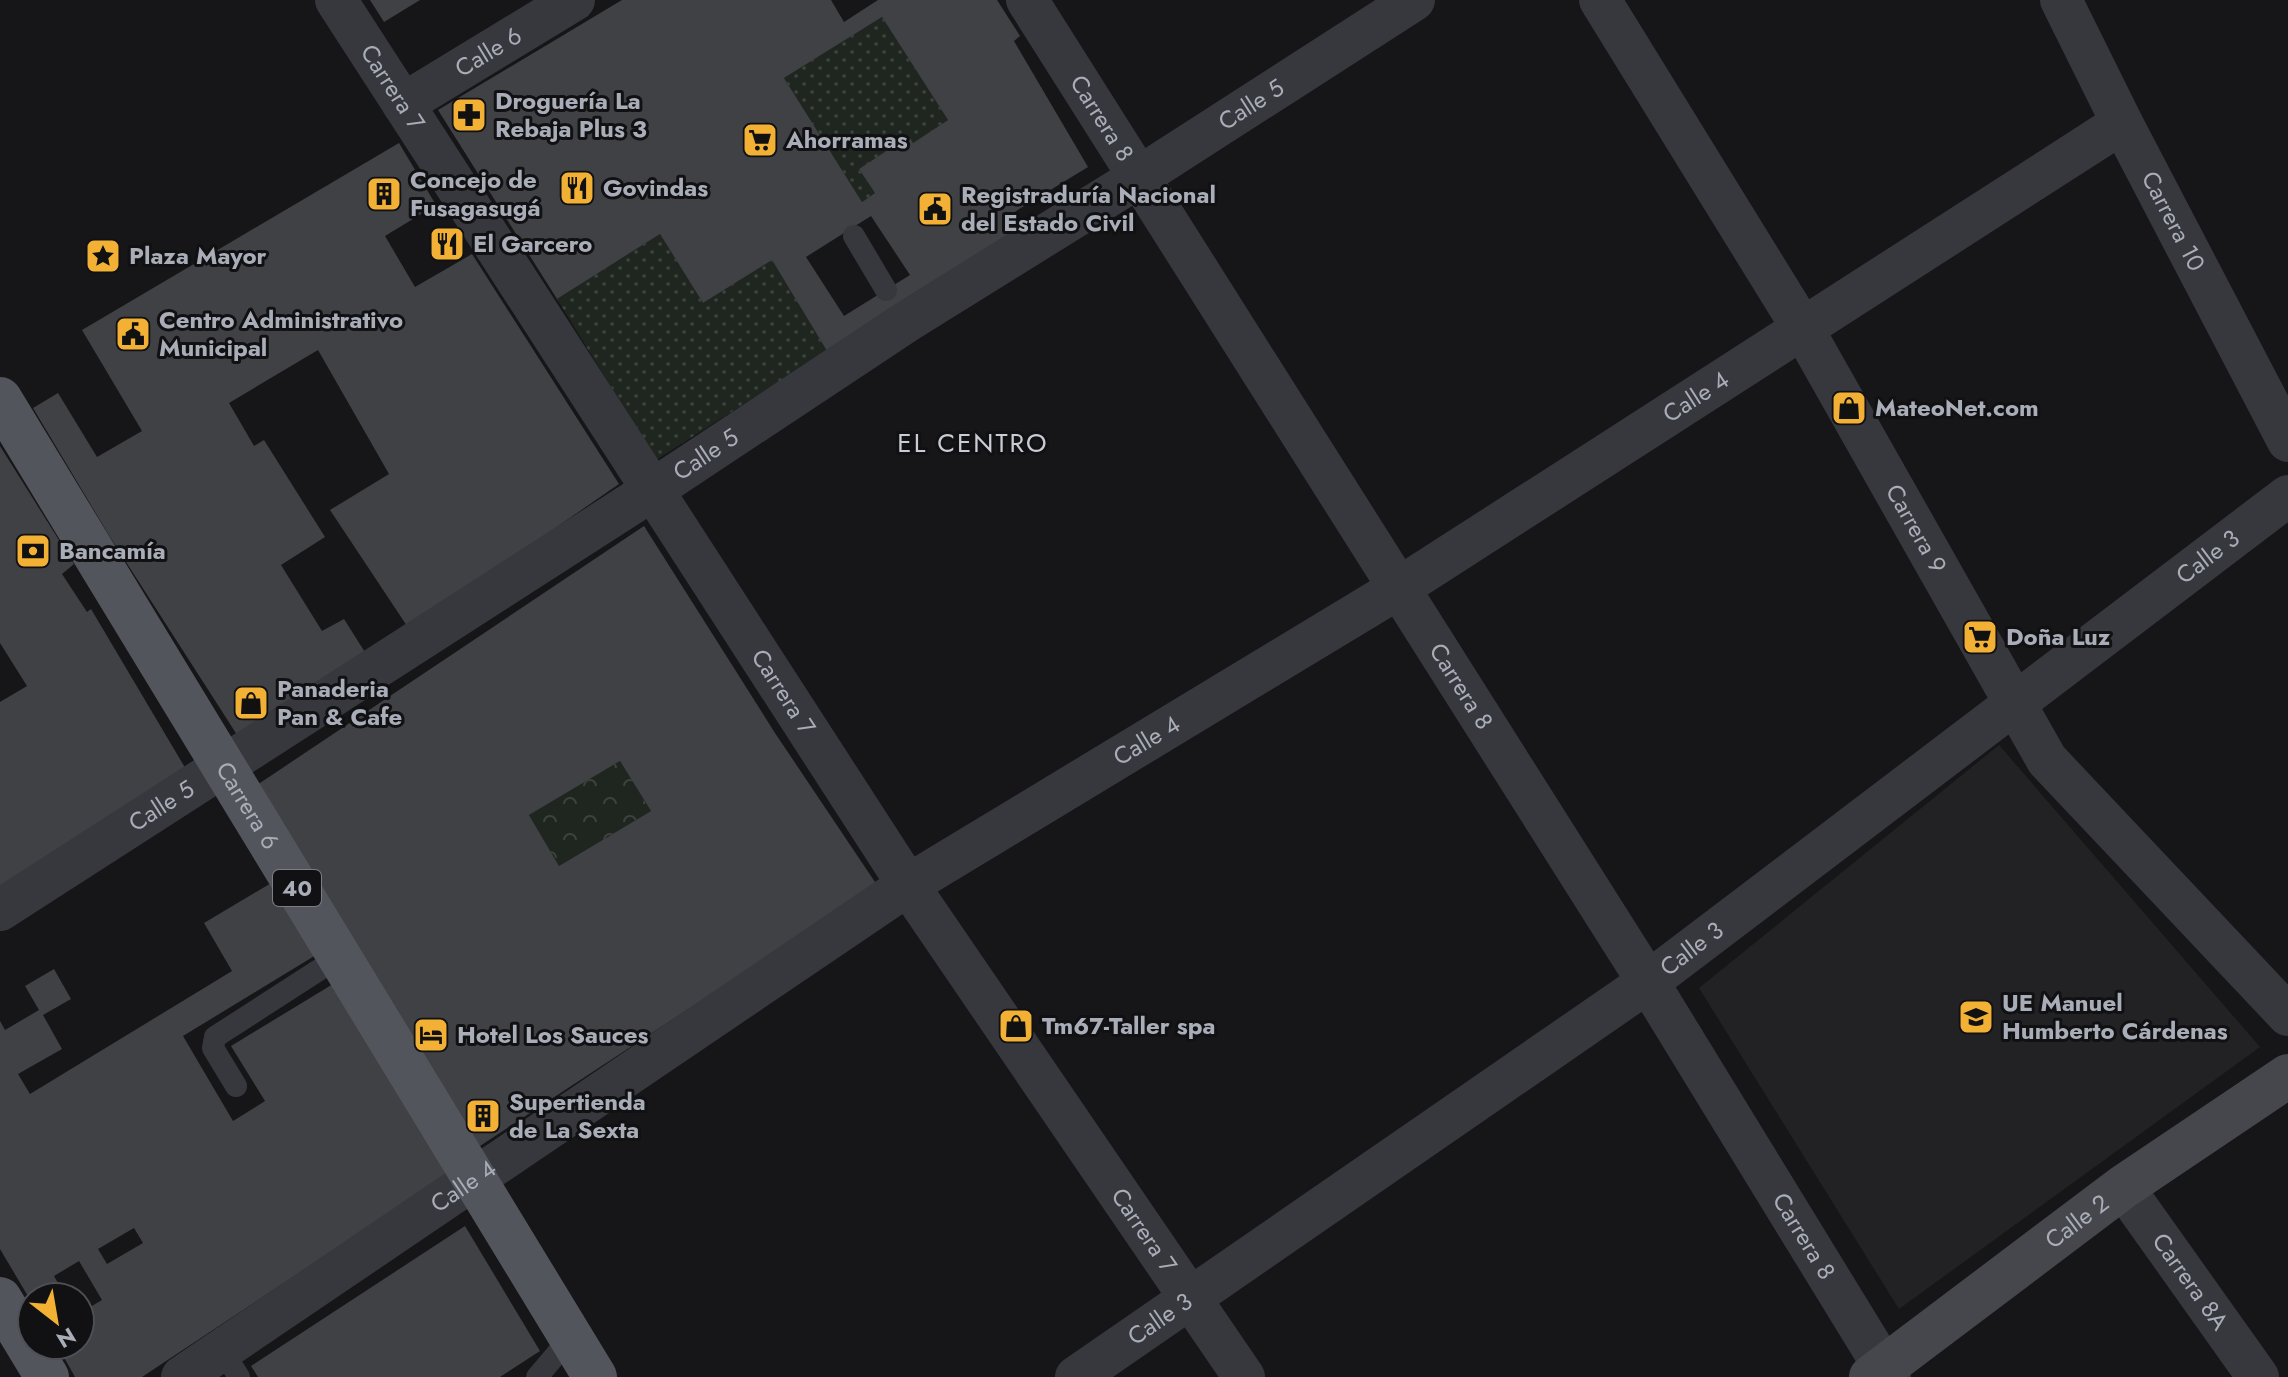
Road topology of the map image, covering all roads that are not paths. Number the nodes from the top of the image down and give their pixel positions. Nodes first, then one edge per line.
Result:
1 (336, 0) edge
2 (574, 0) edge
3 (1027, 0) edge
4 (1414, 0) edge
5 (1600, 0) edge
6 (2061, 0) edge
7 (403, 104) junction
8 (2122, 123) junction
9 (1139, 177) junction
10 (854, 236) dead end
11 (896, 306) junction
12 (1803, 329) junction
13 (0, 399) edge
14 (2288, 441) edge
15 (651, 491) junction
16 (2288, 496) edge
17 (1399, 588) junction
18 (2013, 705) junction
19 (223, 766) junction
20 (908, 885) junction
21 (0, 910) edge
22 (339, 957) junction
23 (1648, 982) junction
24 (2288, 1015) edge
25 (2288, 1076) edge
26 (236, 1086) dead end
27 (475, 1181) junction
28 (2123, 1187) junction
29 (1189, 1298) junction
30 (0, 1299) edge
31 (571, 1337) junction
32 (230, 1363) edge
33 (1882, 1374) edge
34 (47, 1377) edge
35 (182, 1377) edge
36 (537, 1377) edge
37 (595, 1377) edge
38 (1076, 1377) edge
39 (1244, 1377) edge
40 (2258, 1377) edge

1 - 7 street, Carrera 7
2 - 7 street, Calle 6
3 - 9 street, Carrera 8
4 - 9 street, Calle 5
5 - 12 street, Carrera 9
6 - 8 street, Carrera 10
7 - 15 street, Carrera 7
8 - 12 street, Calle 4
8 - 14 street, Carrera 10
9 - 11 street, Calle 5
9 - 17 street, Carrera 8
10 - 11 lane
11 - 15 street, Calle 5
12 - 17 street, Calle 4
12 - 18 street, Carrera 9
13 - 19 main road, Carrera 6 / 40
15 - 19 street, Calle 5
15 - 20 street, Carrera 7
16 - 18 street, Calle 3
17 - 20 street, Calle 4
17 - 23 street, Carrera 8
18 - 23 street, Calle 3
18 - 24 street, Carrera 9
19 - 21 street, Calle 5
19 - 22 main road, Carrera 6 / 40
20 - 27 street, Calle 4
20 - 29 street, Carrera 7
22 - 26 lane
22 - 27 main road, Carrera 6 / 40
23 - 29 street, Calle 3
23 - 33 street, Carrera 8
25 - 28 street, Calle 2
27 - 31 main road, Carrera 6 / 40
27 - 32 street, Calle 4
28 - 33 street, Calle 2
28 - 40 street, Carrera 8A
29 - 38 street, Calle 3
29 - 39 street, Carrera 7
30 - 34 main road
31 - 36 lane
31 - 37 main road, Carrera 6 / 40
32 - 35 street, Calle 4

